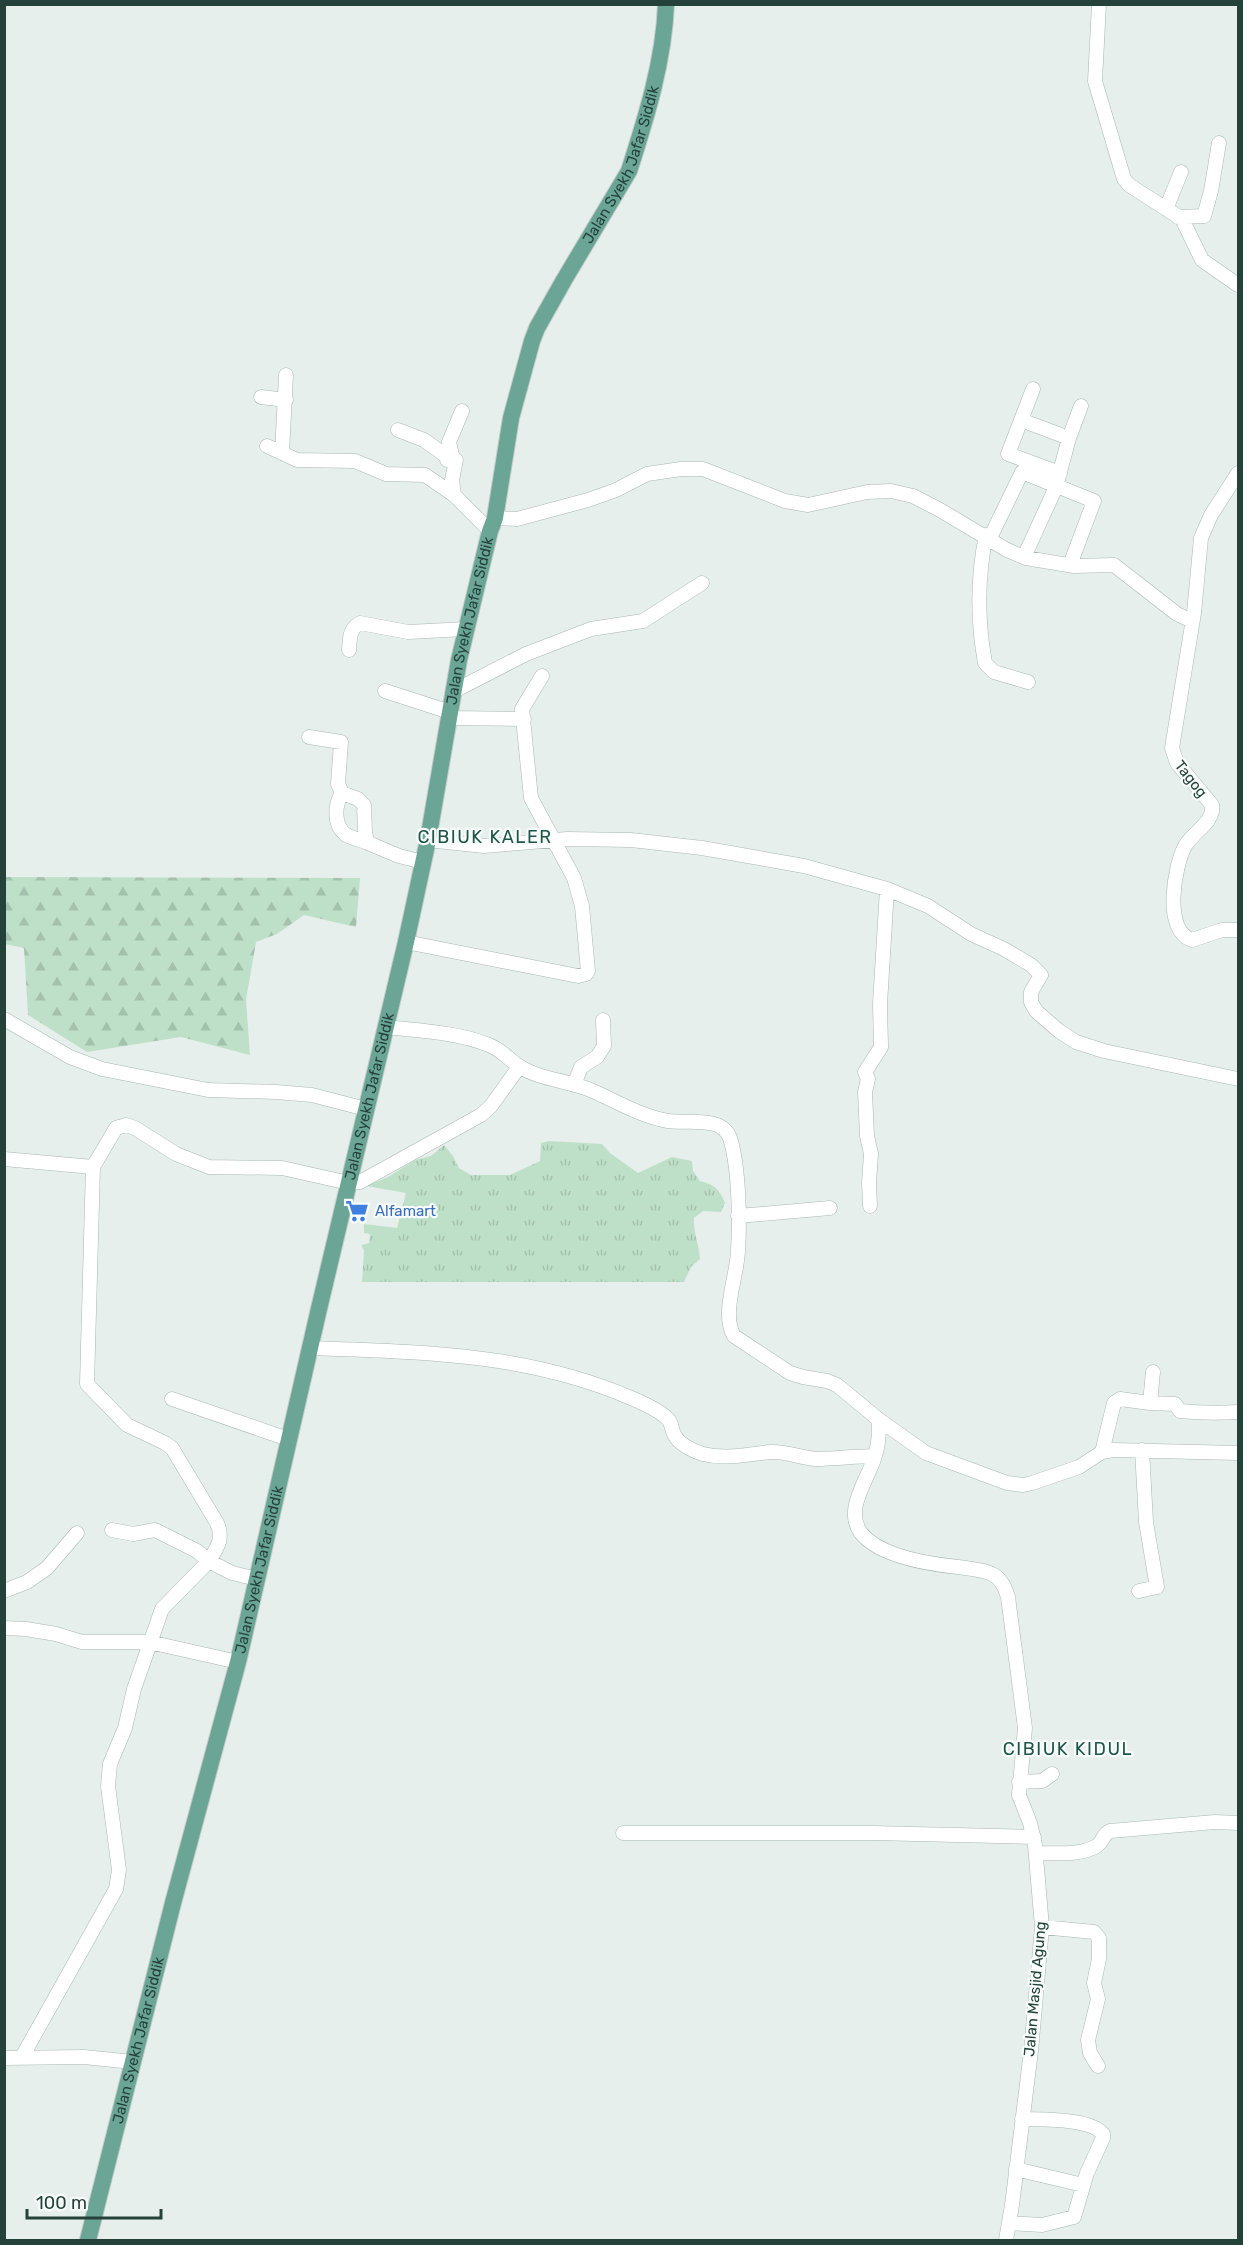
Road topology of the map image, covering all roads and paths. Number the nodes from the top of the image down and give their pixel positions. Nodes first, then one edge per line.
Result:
1 (666, 4) edge
2 (1099, 4) edge
3 (1219, 143) dead end
4 (1181, 172) dead end
5 (1172, 213) junction
6 (1239, 285) edge
7 (286, 375) dead end
8 (1033, 389) dead end
9 (261, 397) dead end
10 (286, 400) junction
11 (1081, 406) dead end
12 (462, 411) dead end
13 (1021, 420) junction
14 (398, 430) dead end
15 (1069, 438) junction
16 (267, 447) dead end
17 (282, 453) junction
18 (449, 458) junction
19 (1060, 473) junction
20 (1239, 473) edge
21 (1056, 487) junction
22 (454, 495) junction
23 (493, 524) junction
24 (988, 537) junction
25 (1024, 557) junction
26 (1070, 566) junction
27 (702, 583) dead end
28 (1192, 621) junction
29 (466, 629) junction
30 (349, 650) dead end
31 (543, 676) dead end
32 (1028, 682) dead end
33 (386, 691) dead end
34 (454, 691) junction
35 (449, 715) junction
36 (524, 719) junction
37 (309, 737) dead end
38 (342, 793) junction
39 (428, 840) junction
40 (555, 840) junction
41 (368, 843) junction
42 (423, 862) junction
43 (887, 889) junction
44 (1239, 930) edge
45 (406, 942) junction
46 (4, 1020) edge
47 (603, 1020) dead end
48 (386, 1027) junction
49 (519, 1066) junction
50 (1239, 1079) edge
51 (574, 1085) junction
52 (366, 1109) junction
53 (4, 1159) edge
54 (93, 1167) junction
55 (349, 1183) junction
56 (870, 1206) dead end
57 (830, 1208) dead end
58 (738, 1216) junction
59 (310, 1348) junction
60 (1153, 1372) dead end
61 (172, 1399) dead end
62 (1149, 1403) junction
63 (1239, 1412) edge
64 (878, 1419) junction
65 (288, 1439) junction
66 (1142, 1450) junction
67 (1102, 1452) junction
68 (1239, 1454) edge
69 (875, 1456) junction
70 (112, 1530) dead end
71 (77, 1533) dead end
72 (209, 1561) junction
73 (256, 1579) junction
74 (4, 1591) edge
75 (1139, 1591) dead end
76 (4, 1628) edge
77 (149, 1642) junction
78 (238, 1662) junction
79 (1052, 1774) dead end
80 (1019, 1782) junction
81 (1239, 1823) edge
82 (623, 1833) dead end
83 (1034, 1837) junction
84 (1036, 1853) junction
85 (1042, 1927) junction
86 (22, 2057) junction
87 (4, 2058) edge
88 (133, 2062) junction
89 (1098, 2066) dead end
90 (1022, 2119) junction
91 (1016, 2169) junction
92 (1083, 2185) junction
93 (1009, 2223) junction
94 (88, 2241) edge
95 (1006, 2241) edge

1 - 23 main road, Jalan Syekh Jafar Siddik
2 - 5 street
3 - 5 street
4 - 5 street
5 - 6 street
7 - 10 street
8 - 13 street
9 - 10 street
10 - 17 street
11 - 15 street
12 - 18 street
13 - 15 street
13 - 19 street
14 - 18 street
15 - 19 street
16 - 17 street
17 - 22 street
18 - 22 street
19 - 21 street
20 - 28 street
21 - 24 street
21 - 25 street
21 - 26 street
22 - 23 street
23 - 24 street
23 - 29 main road, Jalan Syekh Jafar Siddik
24 - 25 street
24 - 32 street
25 - 26 street
26 - 28 street
27 - 34 street
28 - 44 street, Tagog
29 - 30 street
29 - 34 main road, Jalan Syekh Jafar Siddik
31 - 36 street
33 - 35 street
34 - 35 main road, Jalan Syekh Jafar Siddik
35 - 36 street
35 - 39 main road, Jalan Syekh Jafar Siddik
36 - 40 street
37 - 38 street
38 - 41 street
38 - 41 street
39 - 40 street
39 - 42 main road, Jalan Syekh Jafar Siddik
40 - 43 street
40 - 45 street
41 - 42 street
42 - 45 main road, Jalan Syekh Jafar Siddik
43 - 50 street
43 - 56 street
45 - 48 main road, Jalan Syekh Jafar Siddik
46 - 52 street
47 - 51 street
48 - 49 street
48 - 52 main road, Jalan Syekh Jafar Siddik
49 - 51 street
49 - 55 street
51 - 58 street
52 - 55 main road, Jalan Syekh Jafar Siddik
53 - 54 street
54 - 55 street
54 - 72 street
55 - 59 main road, Jalan Syekh Jafar Siddik
57 - 58 street
58 - 64 street
59 - 65 main road, Jalan Syekh Jafar Siddik
59 - 69 street
60 - 62 street
61 - 65 street
62 - 63 street
62 - 67 street
64 - 67 street
64 - 69 street, Jalan Masjid Agung
65 - 73 main road, Jalan Syekh Jafar Siddik
66 - 67 street
66 - 68 street
66 - 75 street
69 - 80 street, Jalan Masjid Agung
70 - 72 street
71 - 74 street
72 - 73 street
72 - 77 street
73 - 78 main road, Jalan Syekh Jafar Siddik
76 - 77 street
77 - 78 street
77 - 86 street
78 - 88 main road, Jalan Syekh Jafar Siddik
79 - 80 street
80 - 83 street, Jalan Masjid Agung
81 - 84 street
82 - 83 street
83 - 84 street, Jalan Masjid Agung
84 - 85 street, Jalan Masjid Agung
85 - 89 street
85 - 90 street, Jalan Masjid Agung
86 - 87 street
86 - 88 street
88 - 94 main road, Jalan Syekh Jafar Siddik
90 - 91 street, Jalan Masjid Agung
90 - 92 street
91 - 92 street
91 - 93 street, Jalan Masjid Agung
92 - 93 street
93 - 95 street, Jalan Masjid Agung

